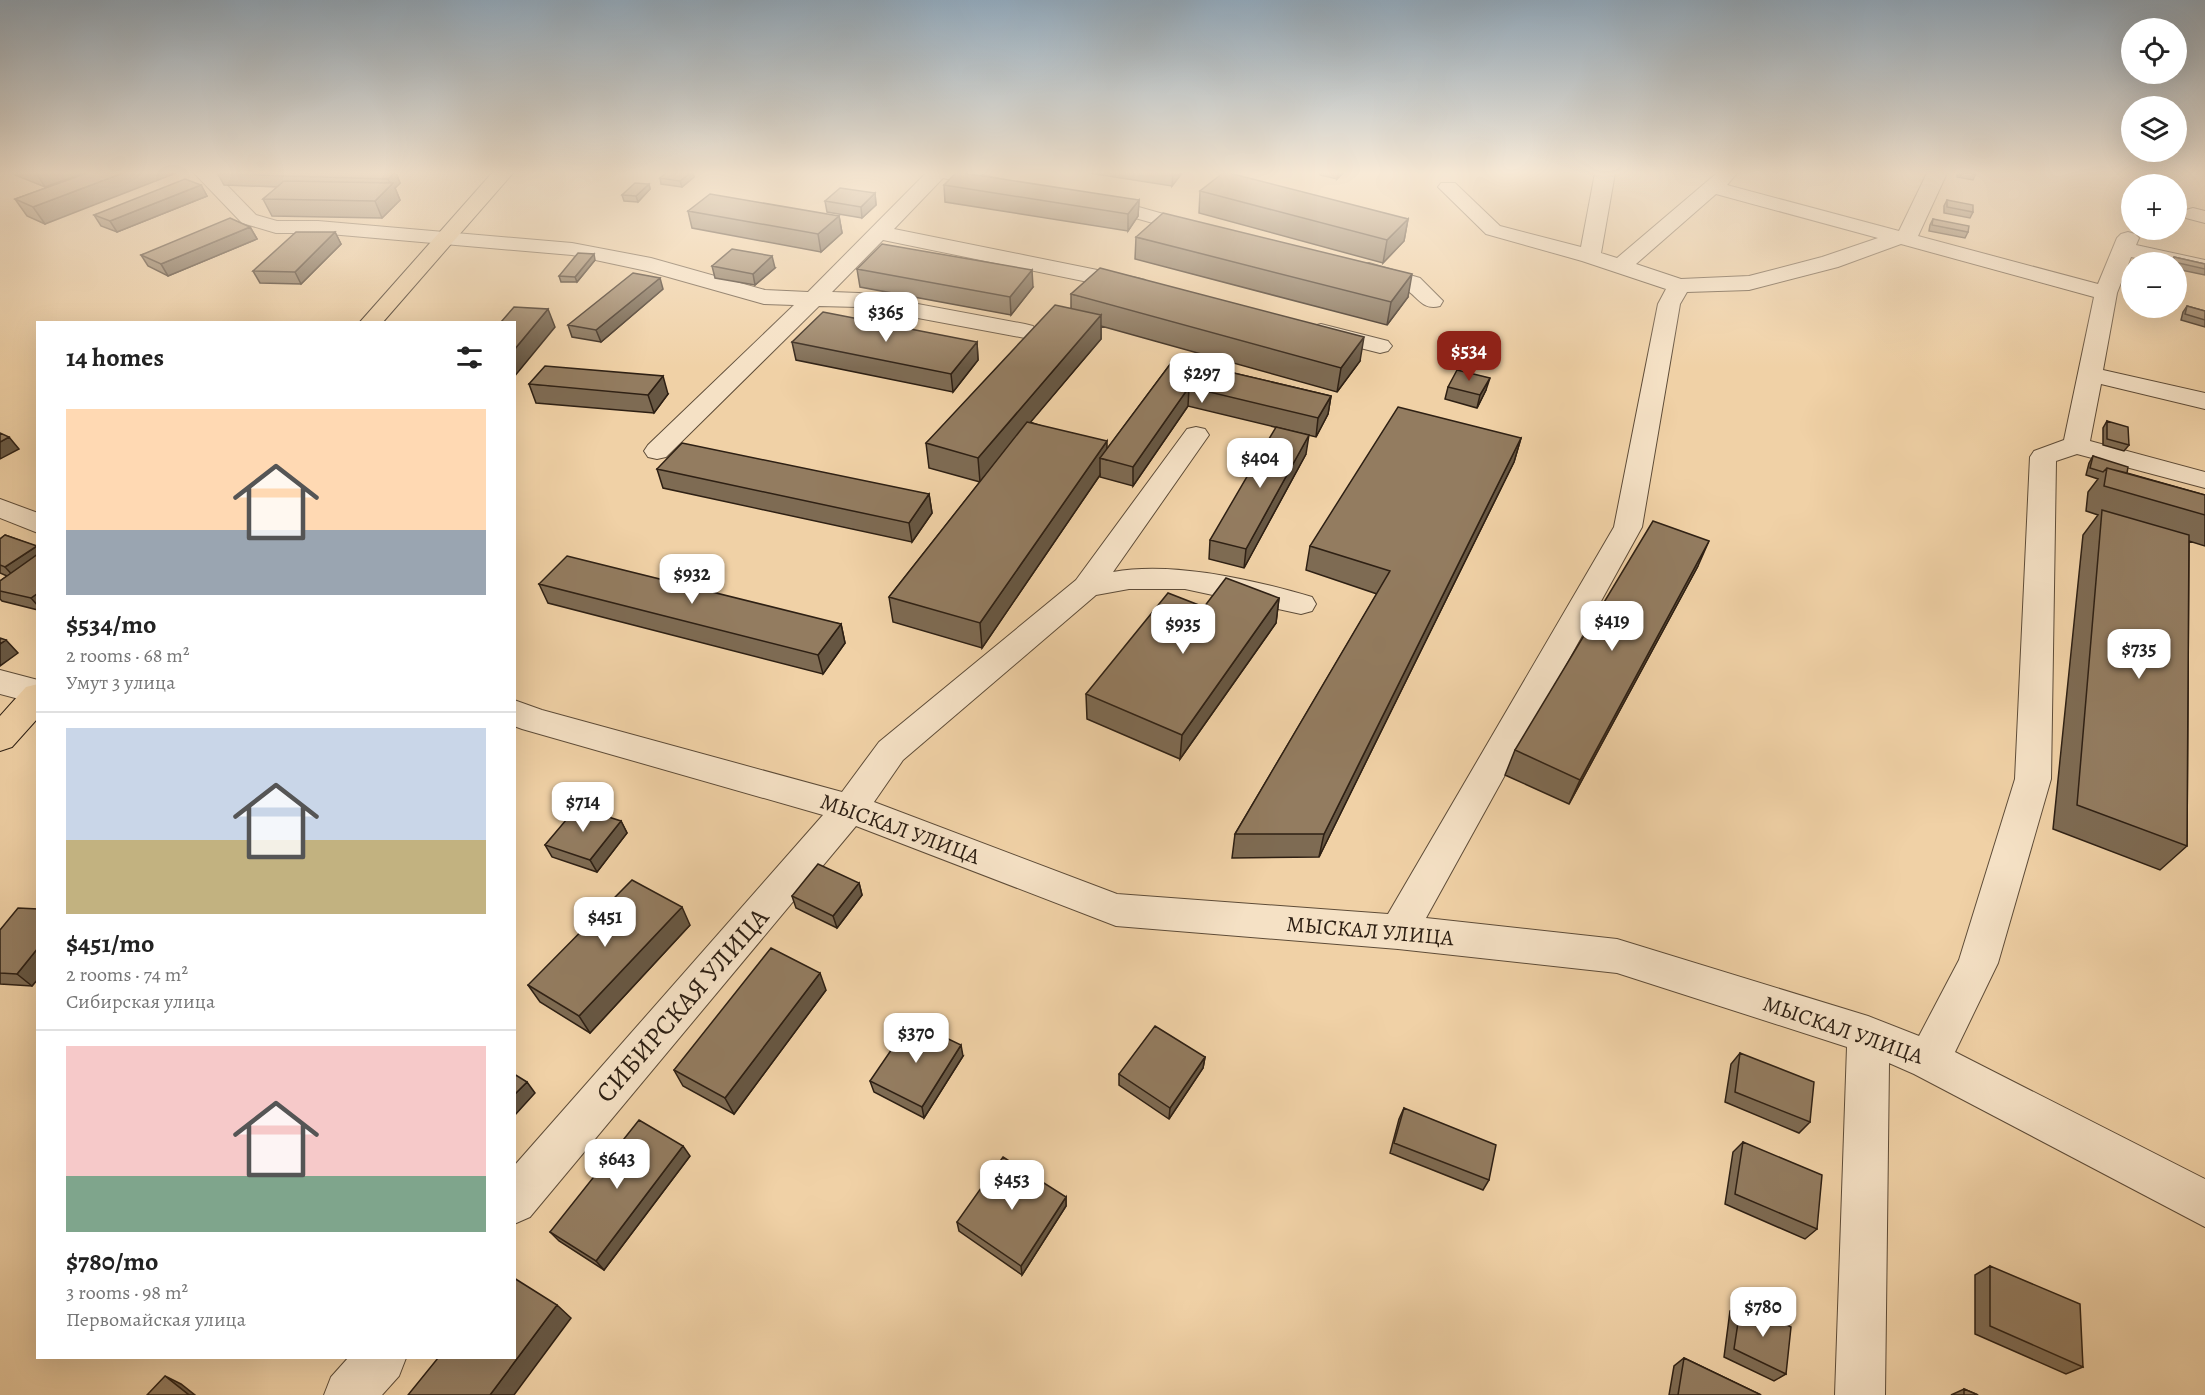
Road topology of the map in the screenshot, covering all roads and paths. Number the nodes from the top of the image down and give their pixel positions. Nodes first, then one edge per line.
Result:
1 (435, 238) edge
2 (871, 238) edge
3 (907, 238) edge
4 (1523, 238) edge
5 (1593, 238) edge
6 (1654, 238) edge
7 (1899, 238) edge
8 (1906, 238) edge
9 (444, 239) junction
10 (1590, 256) junction
11 (1344, 264) edge
12 (1621, 266) junction
13 (2205, 267) edge
14 (1679, 286) junction
15 (1160, 290) edge
16 (2106, 293) junction
17 (812, 300) junction
18 (1432, 302) dead end
19 (372, 321) edge
20 (1299, 325) edge
21 (1025, 331) dead end
22 (1380, 346) dead end
23 (2090, 374) junction
24 (2205, 400) edge
25 (1196, 435) dead end
26 (2076, 445) junction
27 (657, 451) dead end
28 (2205, 480) edge
29 (0, 508) edge
30 (36, 523) edge
31 (1087, 587) junction
32 (1301, 604) dead end
33 (0, 682) edge
34 (36, 693) edge
35 (36, 696) edge
36 (516, 713) edge
37 (0, 738) edge
38 (850, 808) junction
39 (1398, 932) junction
40 (1868, 1035) junction
41 (1929, 1060) junction
42 (516, 1199) edge
43 (2205, 1204) edge
44 (380, 1359) edge
45 (349, 1395) edge
46 (1860, 1395) edge

1 - 9 street
2 - 17 street
3 - 15 street
4 - 10 street
5 - 10 street
6 - 12 street
7 - 14 street
8 - 16 street
9 - 17 street
9 - 19 main road
10 - 12 street
11 - 18 street
12 - 14 street
13 - 16 street
14 - 39 street
16 - 23 street
17 - 21 street
17 - 27 street
20 - 22 street
23 - 24 street
23 - 26 street
25 - 31 street
26 - 28 street
26 - 41 street
29 - 30 street
31 - 32 street
31 - 38 street, СИБИРСКАЯ УЛИЦА
33 - 34 street
35 - 37 main road
36 - 38 street, МЫСКАЛ УЛИЦА
38 - 39 street, МЫСКАЛ УЛИЦА
38 - 42 street, СИБИРСКАЯ УЛИЦА
39 - 40 street, МЫСКАЛ УЛИЦА
40 - 41 street, МЫСКАЛ УЛИЦА
40 - 46 street
41 - 43 street, МЫСКАЛ УЛИЦА
44 - 45 street

